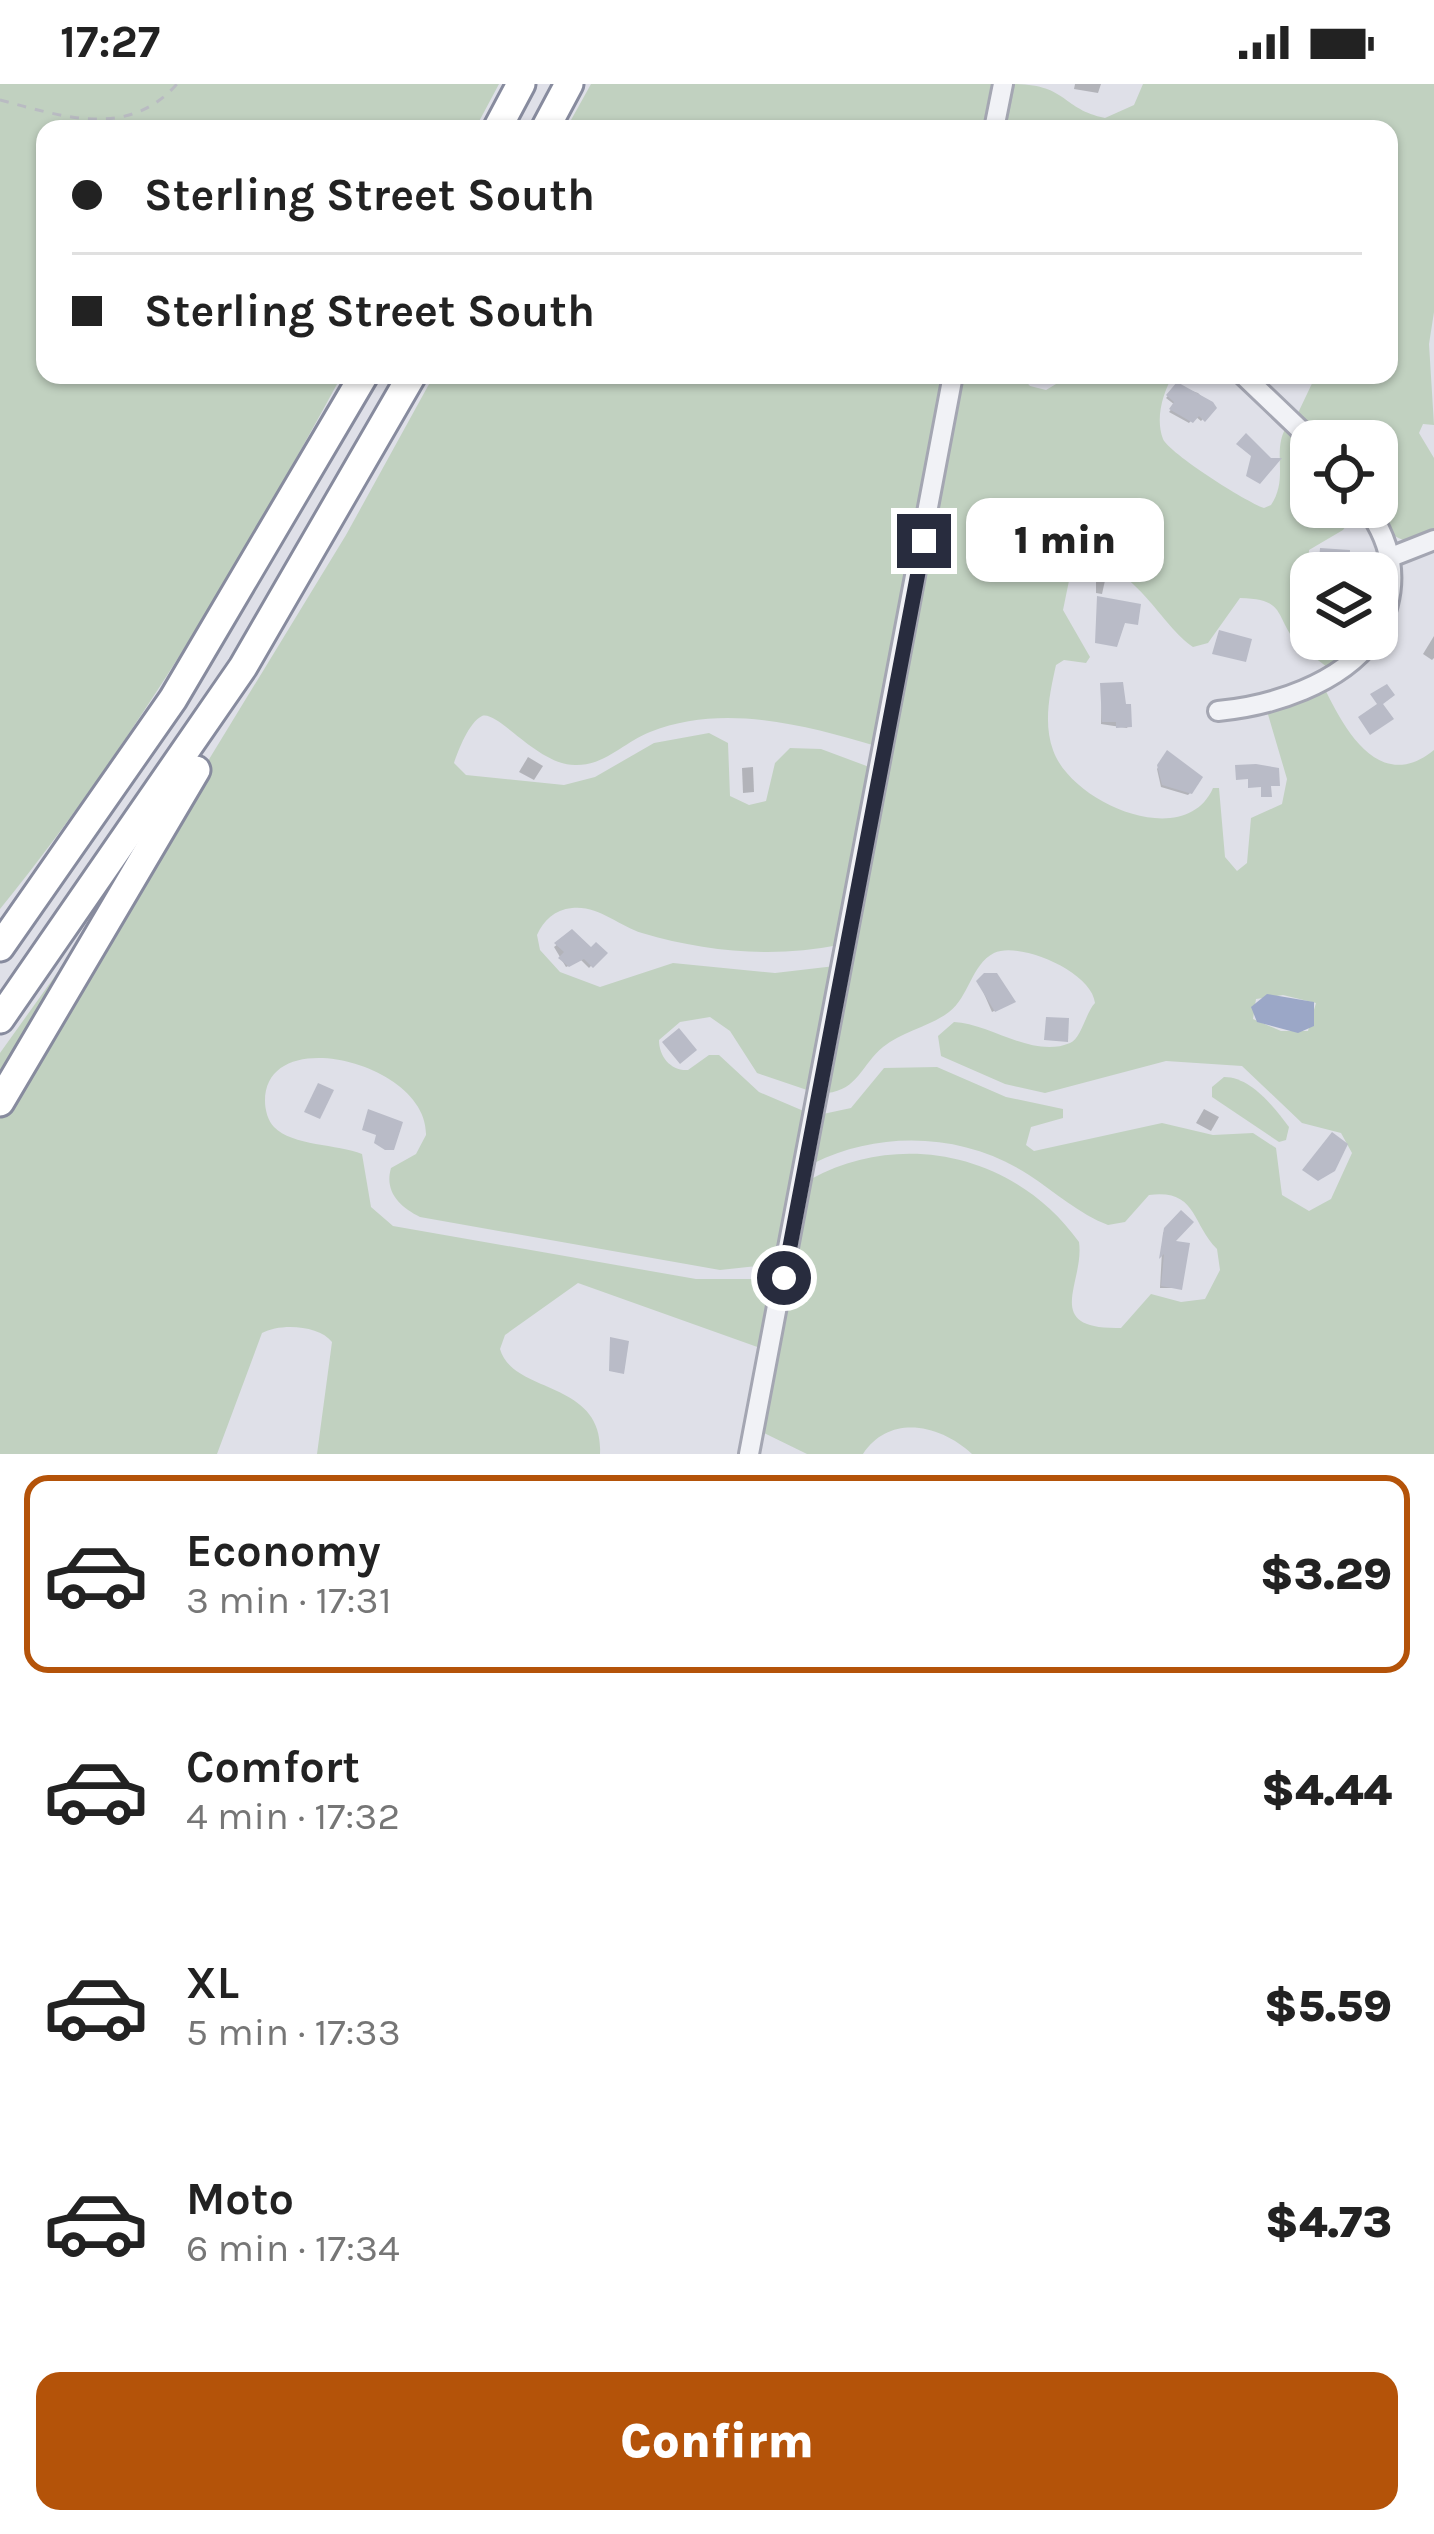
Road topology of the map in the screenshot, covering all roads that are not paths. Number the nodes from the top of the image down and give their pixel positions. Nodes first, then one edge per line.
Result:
1 (521, 84) edge
2 (569, 84) edge
3 (1003, 84) edge
4 (501, 120) edge
5 (550, 120) edge
6 (996, 120) edge
7 (359, 384) edge
8 (407, 384) edge
9 (951, 384) edge
10 (1252, 384) edge
11 (1290, 420) edge
12 (1434, 540) edge
13 (314, 550) junction
14 (1398, 553) edge
15 (1353, 660) edge
16 (1218, 711) dead end
17 (64, 855) junction
18 (0, 917) edge
19 (0, 947) edge
20 (0, 1018) edge
21 (0, 1102) edge
22 (749, 1454) edge

1 - 4 highway
2 - 5 highway
3 - 6 street
7 - 17 highway
8 - 13 highway
9 - 22 street
10 - 11 street
12 - 14 street
13 - 20 highway
13 - 21 highway
15 - 16 street
17 - 18 highway
17 - 19 highway

